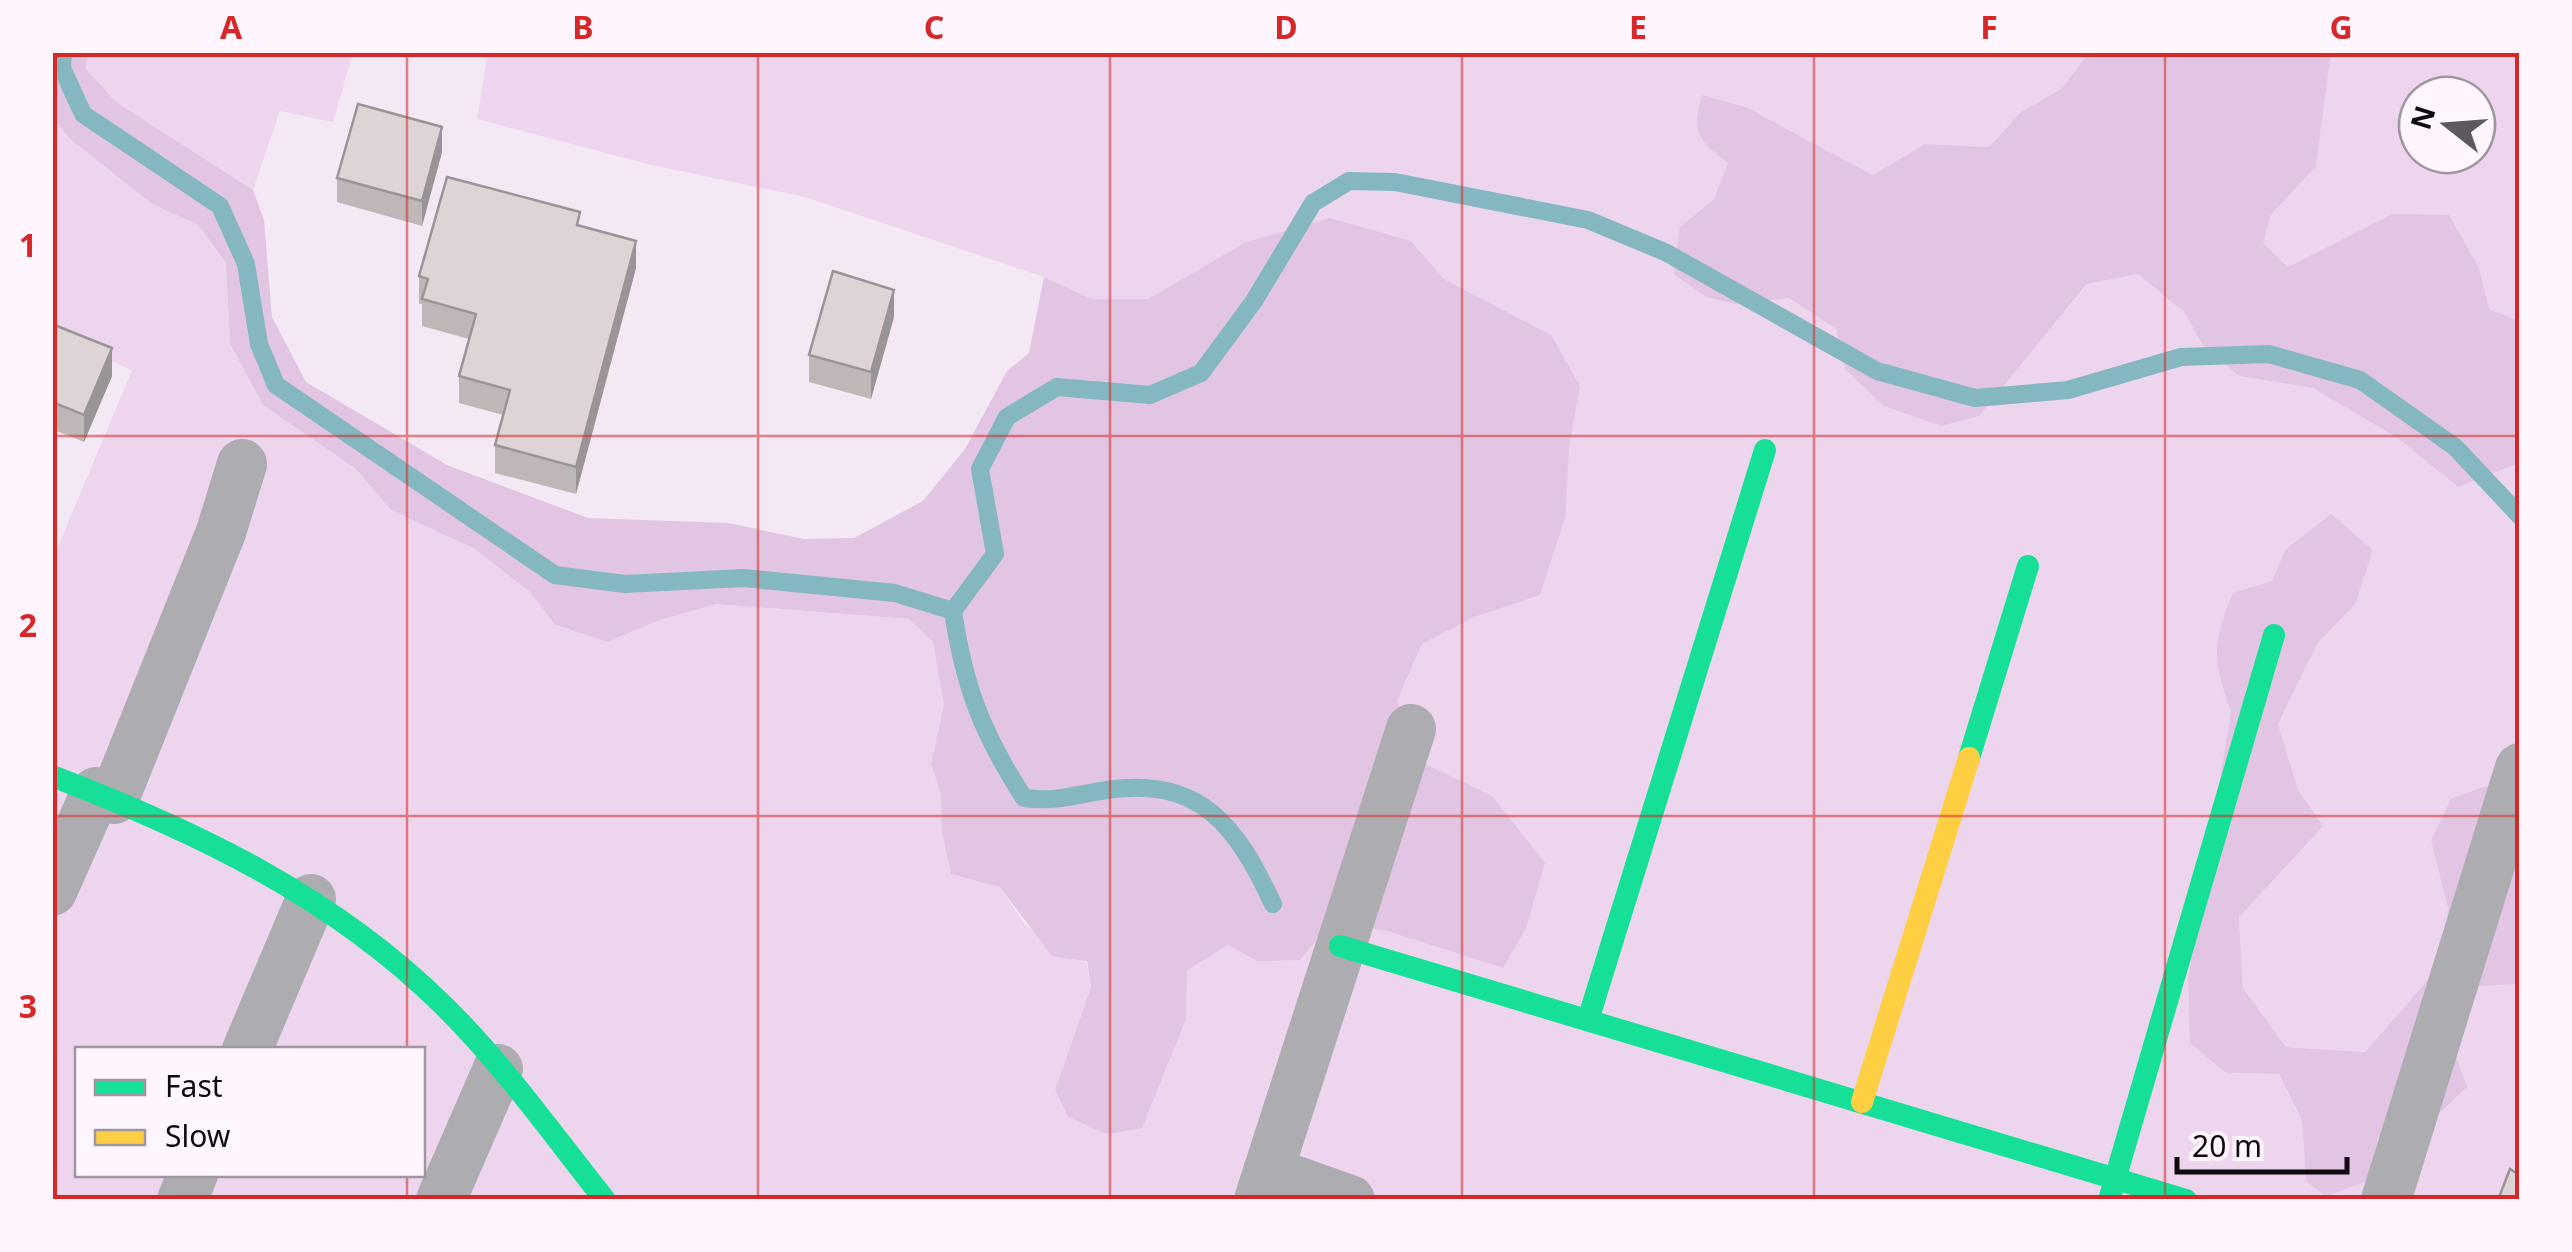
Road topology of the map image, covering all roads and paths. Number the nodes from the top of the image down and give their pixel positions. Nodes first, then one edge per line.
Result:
1 (1765, 450) dead end
2 (242, 464) dead end
3 (2028, 566) dead end
4 (2274, 636) dead end
5 (1410, 728) dead end
6 (2520, 768) edge
7 (88, 789) edge
8 (52, 891) edge
9 (311, 899) junction
10 (1340, 946) junction
11 (1588, 1020) junction
12 (248, 1047) edge
13 (498, 1069) junction
14 (1862, 1102) junction
15 (1264, 1185) edge
16 (2112, 1189) edge
17 (441, 1200) edge
18 (605, 1200) edge
19 (1350, 1200) edge
20 (2186, 1200) edge
21 (2386, 1200) edge

1 - 11 street
2 - 7 street
3 - 14 street
4 - 16 street
5 - 10 street
6 - 21 street
7 - 8 street
7 - 9 street
9 - 12 street
9 - 13 street
10 - 11 street
10 - 15 street
11 - 14 street
13 - 17 street
13 - 18 street
14 - 16 street
15 - 19 street
16 - 20 street

